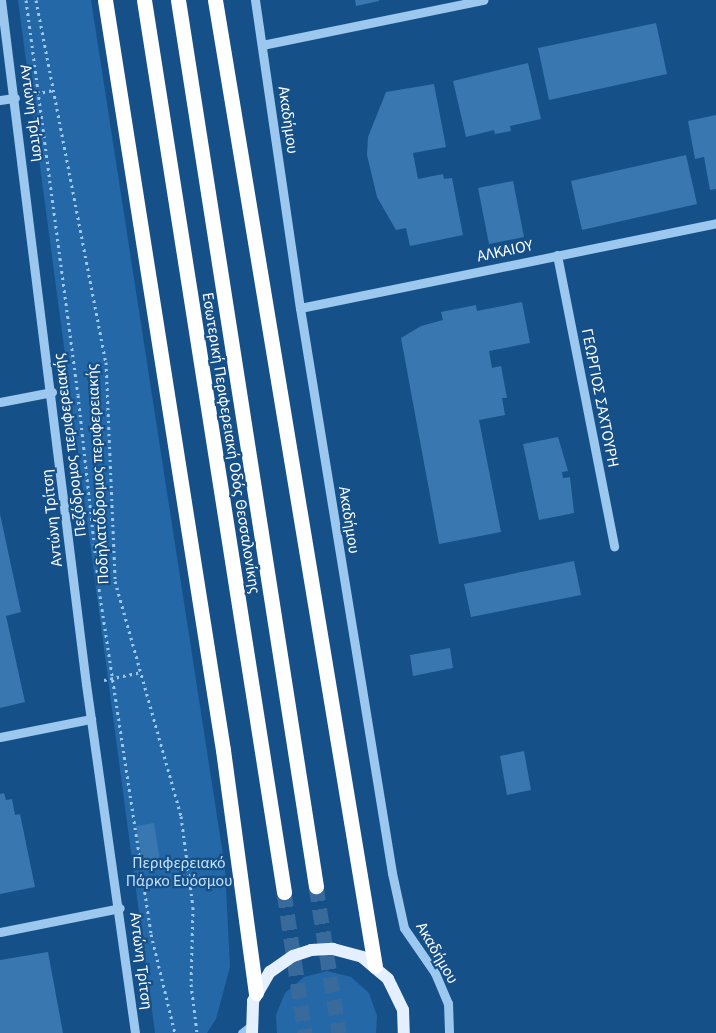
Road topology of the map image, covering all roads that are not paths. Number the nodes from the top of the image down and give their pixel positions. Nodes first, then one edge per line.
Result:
1 (1, 0) edge
2 (105, 0) edge
3 (144, 0) edge
4 (178, 0) edge
5 (215, 0) edge
6 (255, 0) edge
7 (483, 0) edge
8 (262, 45) junction
9 (15, 98) junction
10 (0, 100) edge
11 (716, 223) edge
12 (557, 255) junction
13 (300, 308) junction
14 (52, 392) junction
15 (0, 402) edge
16 (614, 546) dead end
17 (92, 719) junction
18 (0, 737) edge
19 (316, 886) tunnel mouth
20 (284, 892) tunnel mouth
21 (120, 908) junction
22 (0, 932) edge
23 (375, 966) junction
24 (256, 993) junction
25 (248, 1031) edge
26 (135, 1033) edge
27 (404, 1033) edge
28 (449, 1033) edge

1 - 9 street, Αντώνη Τρίτση
2 - 24 highway
3 - 20 highway, Εσωτερική Περιφερειακή Οδός Θεσσαλονίκης
4 - 19 highway, Εσωτερική Περιφερειακή Οδός Θεσσαλονίκης
5 - 23 highway
6 - 8 street, Ακαδήμου
7 - 8 street
8 - 13 street, Ακαδήμου
9 - 10 street
9 - 14 street, Αντώνη Τρίτση
11 - 12 street, ΑΛΚΑΙΟΥ
12 - 13 street, ΑΛΚΑΙΟΥ
12 - 16 street, ΓΕΩΡΓΙΟΣ ΣΑΧΤΟΥΡΗ
13 - 28 street, Ακαδήμου
14 - 15 street
14 - 17 street, Αντώνη Τρίτση
17 - 18 street
17 - 21 street, Αντώνη Τρίτση
21 - 22 street
21 - 26 street, Αντώνη Τρίτση
23 - 24 main road
23 - 27 main road
24 - 25 main road

